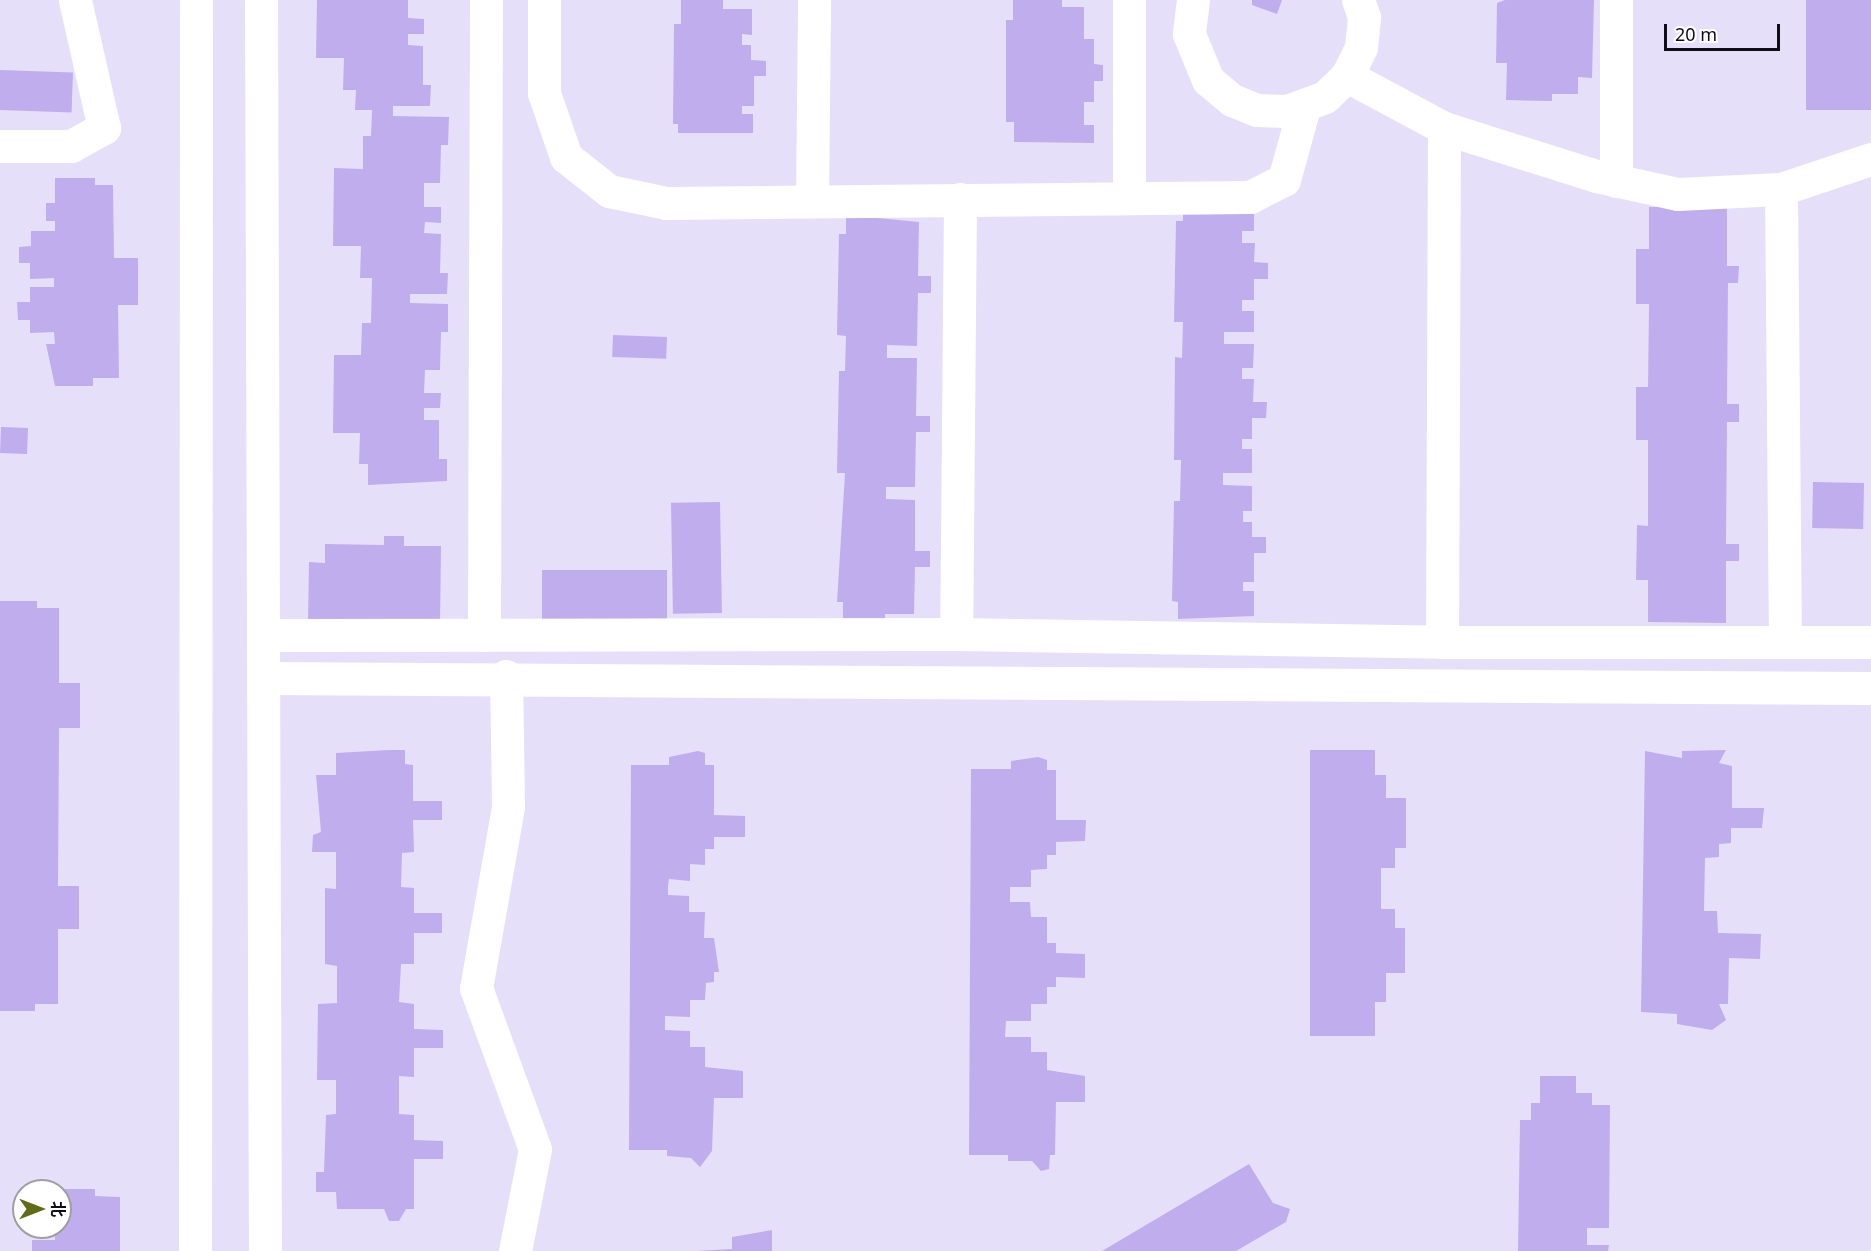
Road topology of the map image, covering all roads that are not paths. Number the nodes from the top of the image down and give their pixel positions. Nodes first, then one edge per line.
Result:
1 (75, 0) edge
2 (196, 0) edge
3 (261, 0) edge
4 (486, 0) edge
5 (544, 0) edge
6 (814, 0) edge
7 (1129, 0) edge
8 (1193, 0) edge
9 (1358, 0) edge
10 (1616, 0) edge
11 (1347, 76) junction
12 (1304, 107) junction
13 (1444, 128) junction
14 (0, 146) edge
15 (1871, 159) edge
16 (1616, 181) junction
17 (1781, 189) junction
18 (1129, 198) junction
19 (960, 199) junction
20 (812, 201) junction
21 (956, 634) junction
22 (264, 635) junction
23 (484, 635) junction
24 (1442, 642) junction
25 (1785, 642) junction
26 (1871, 642) edge
27 (506, 676) junction
28 (264, 678) junction
29 (1871, 688) edge
30 (195, 1251) edge
31 (265, 1251) edge
32 (515, 1251) edge

1 - 14 street
2 - 30 street
3 - 22 street
4 - 23 street
5 - 20 street
6 - 20 street
7 - 18 street
8 - 12 street
9 - 11 street
10 - 16 street
11 - 12 street
11 - 13 street
12 - 18 street
13 - 16 street
13 - 24 street
15 - 17 street
16 - 17 street
17 - 25 street
18 - 19 street
19 - 20 street
19 - 21 street
21 - 23 street
21 - 24 street
22 - 23 street
22 - 28 street
24 - 25 street
25 - 26 street
27 - 28 street
27 - 29 street
27 - 32 street
28 - 31 street

